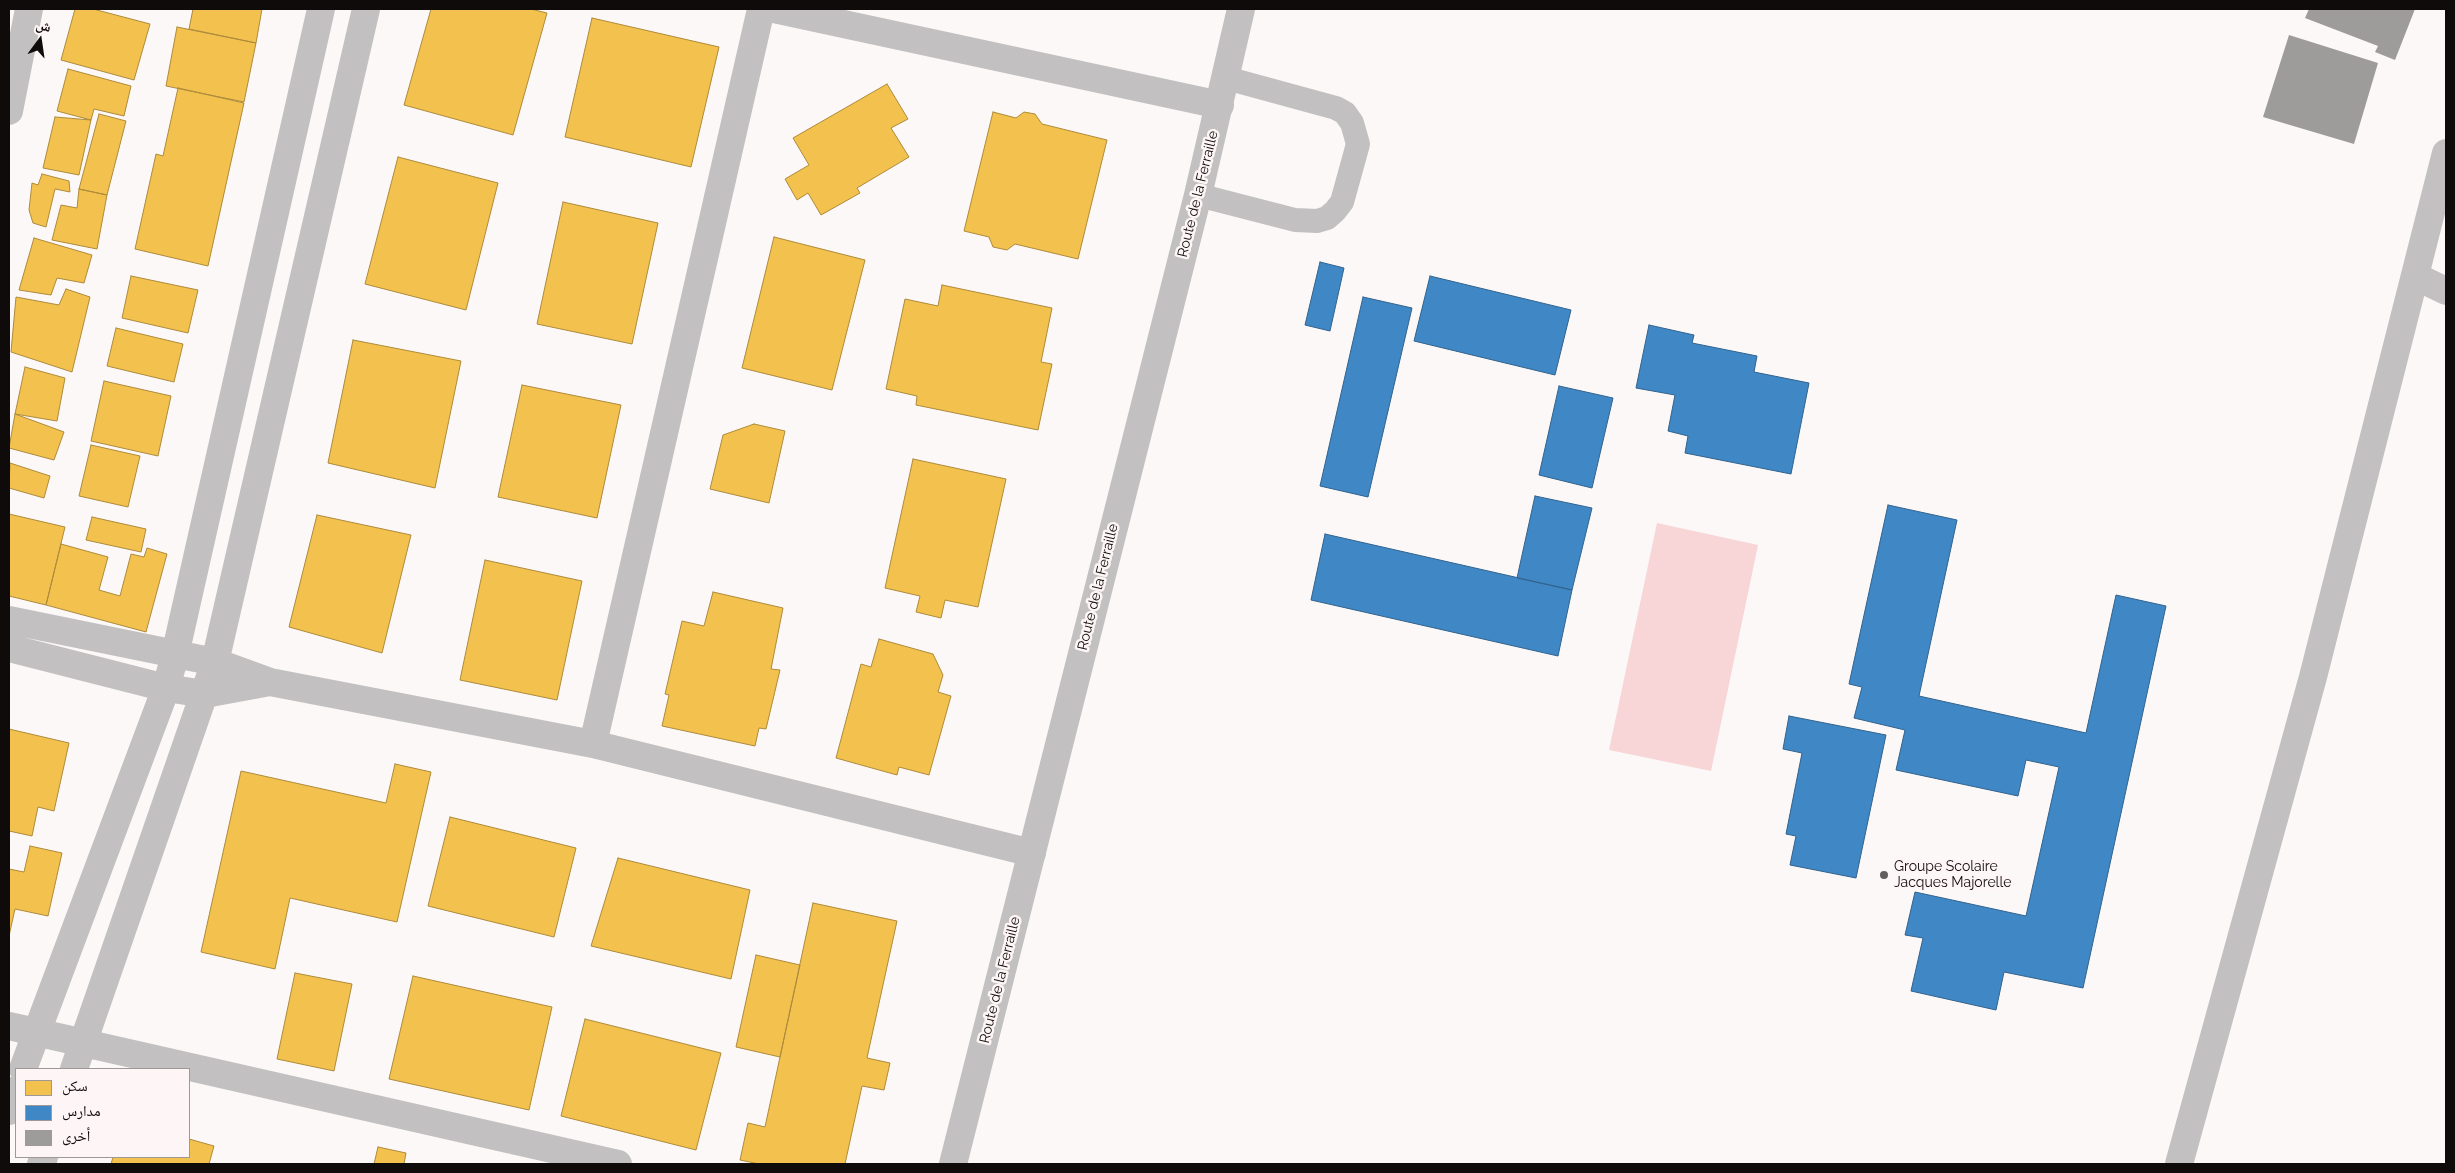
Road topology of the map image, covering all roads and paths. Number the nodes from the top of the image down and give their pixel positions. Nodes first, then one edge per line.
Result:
1 (29, 9) edge
2 (321, 9) edge
3 (366, 9) edge
4 (761, 9) edge
5 (774, 9) edge
6 (1241, 9) edge
7 (1226, 78) junction
8 (1220, 105) junction
9 (9, 111) edge
10 (2446, 153) edge
11 (1198, 195) junction
12 (2415, 276) junction
13 (2446, 291) edge
14 (9, 620) edge
15 (9, 648) edge
16 (175, 655) junction
17 (215, 662) junction
18 (270, 682) junction
19 (166, 688) junction
20 (205, 694) junction
21 (593, 744) junction
22 (1032, 853) junction
23 (9, 1026) edge
24 (36, 1032) junction
25 (83, 1042) junction
26 (23, 1068) edge
27 (74, 1068) edge
28 (15, 1093) edge
29 (9, 1111) edge
30 (618, 1164) edge
31 (954, 1164) edge
32 (2179, 1164) edge

1 - 9 street
2 - 16 street
3 - 17 street
4 - 21 street
5 - 8 street
6 - 7 street, Route de la Ferraille
7 - 8 street, Route de la Ferraille
7 - 11 lane
8 - 11 street, Route de la Ferraille
10 - 12 street
11 - 22 street, Route de la Ferraille
12 - 13 street
12 - 32 street
14 - 16 street
15 - 19 street
16 - 17 street
16 - 19 street
17 - 18 street
17 - 20 street
18 - 20 street
18 - 21 street
19 - 20 street
19 - 24 street
20 - 25 street
21 - 22 street
22 - 31 street, Route de la Ferraille
23 - 24 street
24 - 25 street
24 - 26 street
25 - 27 street
25 - 30 street
28 - 29 street

